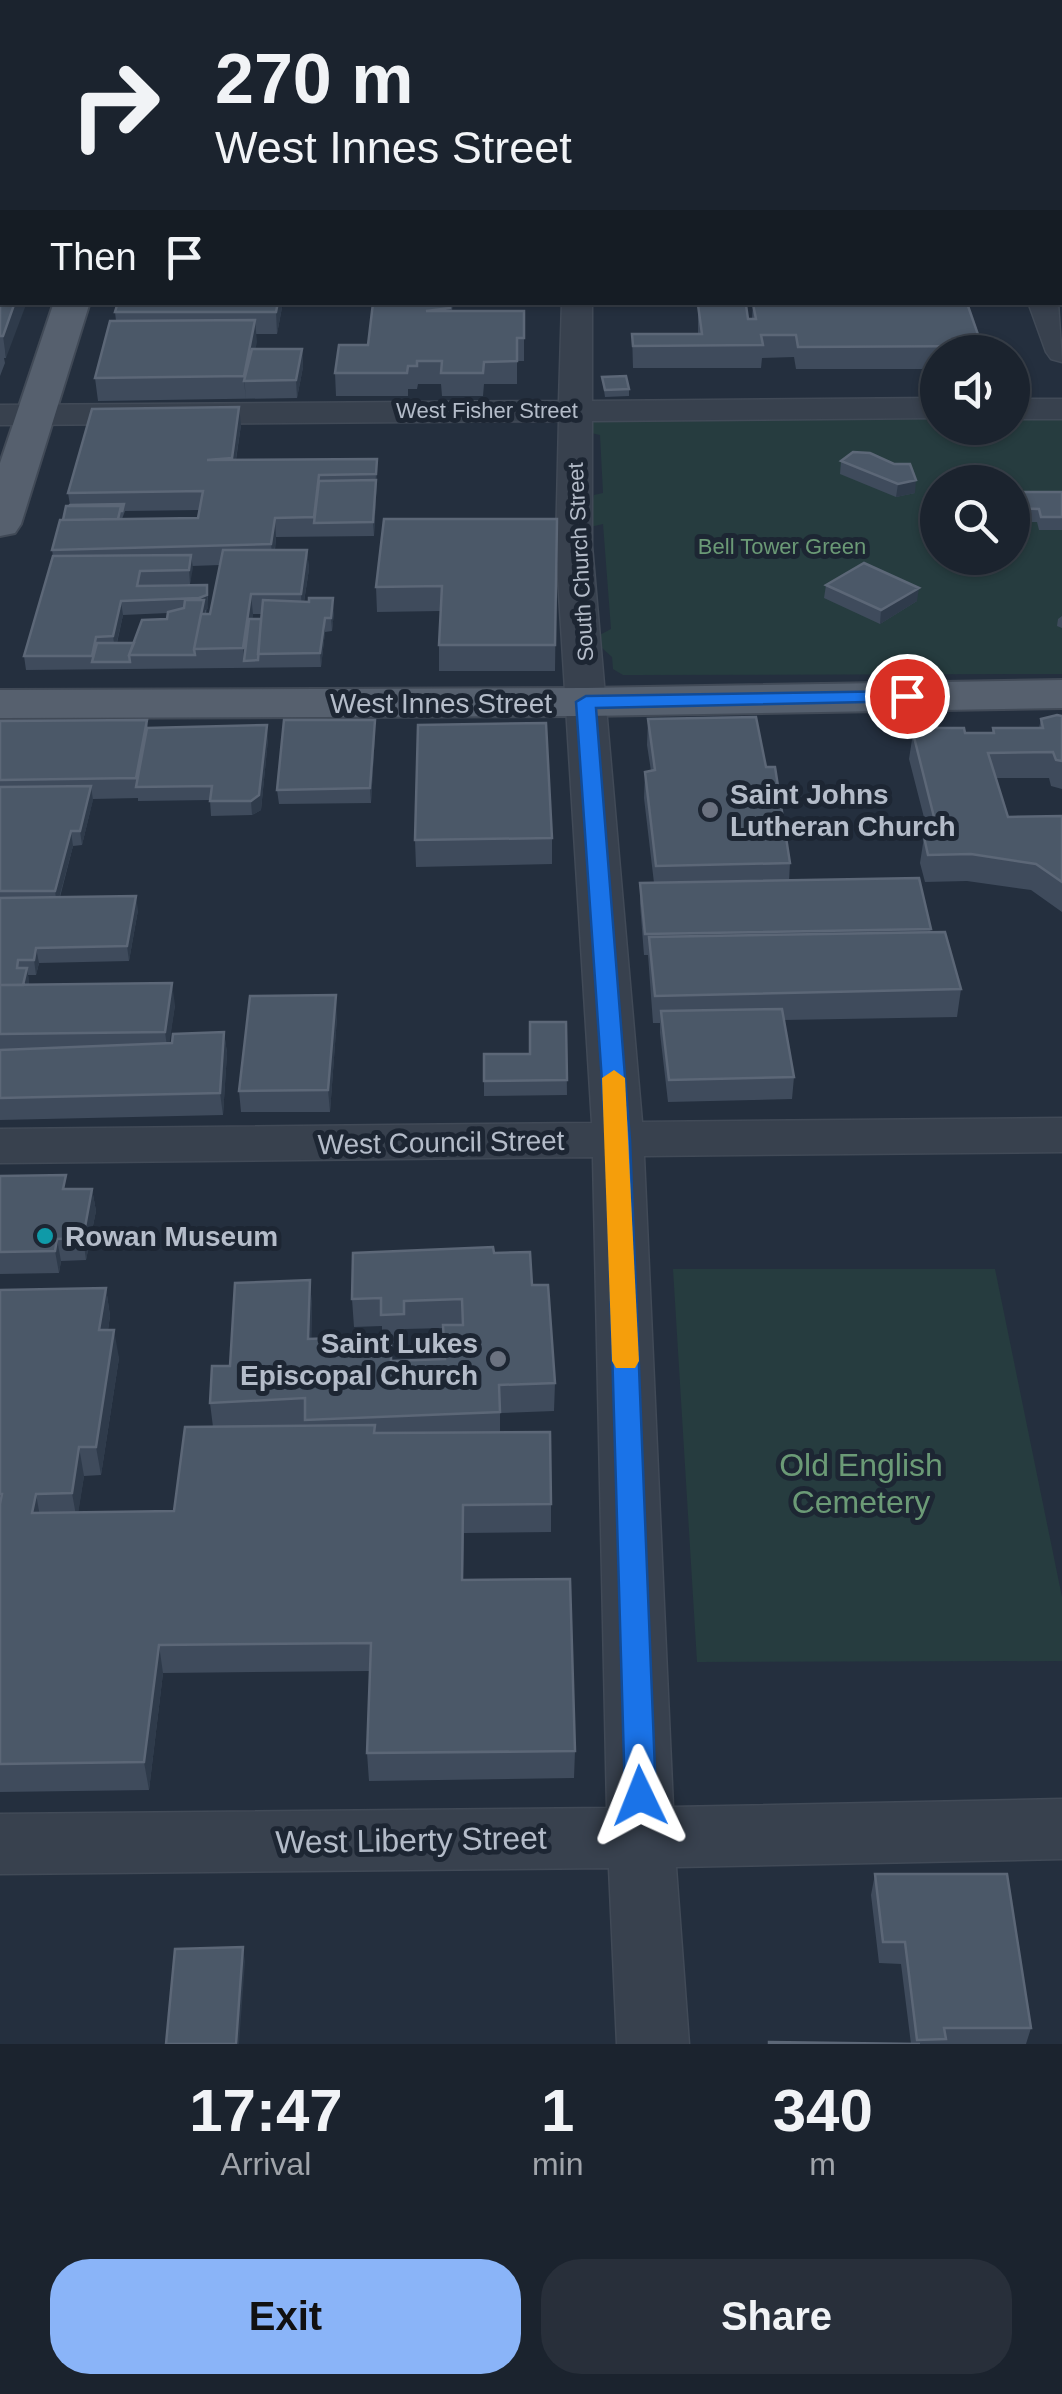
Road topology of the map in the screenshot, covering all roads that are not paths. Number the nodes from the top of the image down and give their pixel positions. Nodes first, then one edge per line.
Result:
1 (71, 305) edge
2 (577, 305) edge
3 (1044, 305) edge
4 (1062, 352) edge
5 (920, 408) edge
6 (1030, 409) edge
7 (1062, 409) edge
8 (577, 410) junction
9 (18, 415) edge
10 (0, 524) edge
11 (1062, 694) edge
12 (586, 702) junction
13 (0, 704) edge
14 (1062, 1135) edge
15 (618, 1140) junction
16 (0, 1146) edge
17 (1062, 1829) edge
18 (642, 1838) junction
19 (0, 1844) edge
20 (653, 2044) edge

1 - 9 main road
2 - 8 street, South Church Street
3 - 4 street
5 - 8 street, West Fisher Street
6 - 7 street
8 - 9 street, West Fisher Street
8 - 12 street, South Church Street
9 - 10 main road
11 - 12 main road, West Innes Street
12 - 13 main road, West Innes Street
12 - 15 street, South Church Street
14 - 15 street, West Council Street
15 - 16 street, West Council Street
15 - 18 street, South Church Street
17 - 18 street, West Liberty Street
18 - 19 street, West Liberty Street
18 - 20 street, South Church Street

